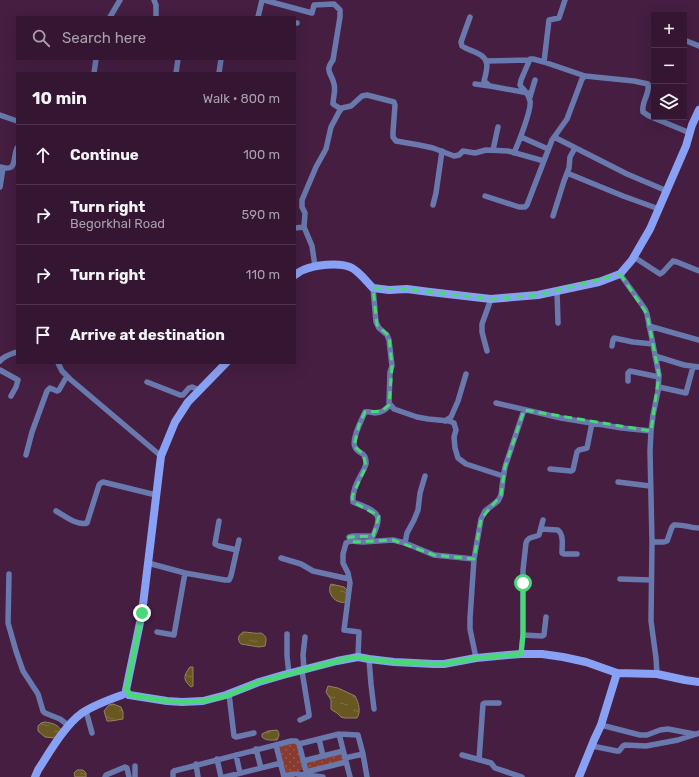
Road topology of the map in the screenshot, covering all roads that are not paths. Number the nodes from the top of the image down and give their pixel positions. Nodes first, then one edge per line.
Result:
1 (120, 0) edge
2 (154, 0) edge
3 (263, 0) edge
4 (565, 0) edge
5 (320, 2) edge
6 (111, 16) edge
7 (156, 16) edge
8 (258, 16) edge
9 (470, 17) dead end
10 (687, 41) edge
11 (699, 46) edge
12 (96, 60) edge
13 (178, 60) edge
14 (221, 60) edge
15 (529, 60) junction
16 (486, 61) junction
17 (544, 62) junction
18 (94, 72) edge
19 (176, 72) edge
20 (219, 72) edge
21 (585, 76) junction
22 (535, 80) dead end
23 (475, 84) dead end
24 (490, 86) junction
25 (529, 95) junction
26 (341, 109) junction
27 (699, 110) edge
28 (0, 115) edge
29 (16, 121) edge
30 (498, 127) dead end
31 (690, 133) junction
32 (521, 137) junction
33 (554, 137) junction
34 (575, 148) junction
35 (548, 149) junction
36 (493, 150) junction
37 (16, 151) edge
38 (442, 151) junction
39 (514, 153) junction
40 (544, 161) junction
41 (1, 168) edge
42 (567, 173) junction
43 (0, 187) edge
44 (667, 191) junction
45 (485, 196) dead end
46 (433, 205) dead end
47 (659, 210) junction
48 (553, 216) dead end
49 (304, 227) junction
50 (296, 228) edge
51 (634, 257) junction
52 (315, 266) junction
53 (699, 271) edge
54 (296, 274) edge
55 (620, 274) junction
56 (373, 288) junction
57 (557, 291) junction
58 (491, 299) junction
59 (558, 323) dead end
60 (649, 326) junction
61 (699, 340) edge
62 (653, 344) junction
63 (612, 346) dead end
64 (487, 351) dead end
65 (16, 352) edge
66 (655, 356) junction
67 (0, 361) edge
68 (58, 364) edge
69 (225, 364) edge
70 (696, 367) edge
71 (0, 370) edge
72 (466, 374) dead end
73 (67, 376) junction
74 (659, 377) junction
75 (628, 381) dead end
76 (146, 382) dead end
77 (659, 387) junction
78 (199, 390) junction
79 (11, 396) dead end
80 (496, 403) dead end
81 (390, 404) junction
82 (524, 410) junction
83 (445, 421) junction
84 (592, 423) junction
85 (651, 431) junction
86 (26, 456) dead end
87 (161, 456) junction
88 (550, 469) dead end
89 (425, 476) dead end
90 (503, 476) junction
91 (618, 482) dead end
92 (650, 486) junction
93 (156, 495) junction
94 (56, 511) dead end
95 (542, 520) dead end
96 (220, 521) dead end
97 (699, 528) edge
98 (541, 529) junction
99 (239, 540) dead end
100 (350, 541) junction
101 (652, 542) junction
102 (405, 543) junction
103 (237, 550) junction
104 (577, 554) dead end
105 (282, 558) dead end
106 (474, 559) junction
107 (148, 563) junction
108 (185, 573) junction
109 (9, 574) dead end
110 (350, 579) junction
111 (620, 579) dead end
112 (652, 580) junction
113 (546, 617) dead end
114 (157, 632) dead end
115 (287, 634) dead end
116 (523, 634) junction
117 (305, 637) dead end
118 (521, 654) junction
119 (358, 657) junction
120 (476, 658) junction
121 (369, 659) junction
122 (303, 670) junction
123 (617, 673) junction
124 (289, 674) junction
125 (657, 674) junction
126 (699, 682) edge
127 (126, 693) junction
128 (229, 694) junction
129 (499, 703) dead end
130 (374, 709) dead end
131 (86, 711) junction
132 (300, 720) dead end
133 (68, 725) junction
134 (601, 725) junction
135 (92, 733) dead end
136 (254, 733) dead end
137 (697, 733) edge
138 (339, 734) junction
139 (319, 739) junction
140 (299, 744) junction
141 (276, 745) junction
142 (592, 746) junction
143 (256, 750) junction
144 (343, 751) junction
145 (363, 754) junction
146 (236, 755) junction
147 (462, 755) dead end
148 (323, 756) junction
149 (216, 759) junction
150 (345, 760) junction
151 (479, 760) junction
152 (303, 761) junction
153 (280, 763) junction
154 (196, 764) junction
155 (135, 766) dead end
156 (261, 768) junction
157 (240, 773) junction
158 (249, 774) edge
159 (307, 774) junction
160 (295, 776) edge
161 (518, 776) edge
162 (35, 777) edge
163 (105, 777) edge
164 (129, 777) edge
165 (135, 777) edge
166 (173, 777) edge
167 (198, 777) edge
168 (221, 777) edge
169 (228, 777) edge
170 (284, 777) edge
171 (322, 777) edge
172 (350, 777) edge
173 (367, 777) edge
174 (579, 777) edge

1 - 6 street
2 - 7 street
3 - 5 street
3 - 8 street
4 - 17 street
5 - 26 street
9 - 16 street
10 - 11 street
12 - 18 street
13 - 19 street
14 - 20 street
15 - 16 street
15 - 17 street
15 - 25 street
16 - 24 street
17 - 21 street
21 - 31 street
21 - 33 street
22 - 25 street
23 - 24 street
24 - 25 street
25 - 32 street
26 - 38 street
26 - 49 street
27 - 31 street
28 - 29 street
30 - 36 street
31 - 44 street
32 - 35 street
32 - 39 street
33 - 34 street
33 - 35 street
34 - 42 street
34 - 44 street
35 - 40 street
36 - 38 street
36 - 39 street
37 - 41 street
38 - 46 street
39 - 40 street
40 - 45 street
41 - 43 street
42 - 47 street
42 - 48 street
44 - 47 street
47 - 51 street
49 - 50 street
49 - 52 street
51 - 53 street
51 - 55 street
52 - 54 street
52 - 56 street
55 - 57 street
55 - 60 street
56 - 58 street
56 - 81 street
57 - 58 street
57 - 59 street
58 - 64 street
60 - 61 street
60 - 62 street
62 - 63 street
62 - 66 street
65 - 67 street
66 - 70 street
66 - 74 street
68 - 73 street
69 - 78 street
70 - 77 street
71 - 79 street
72 - 83 street
73 - 86 street
73 - 87 street
74 - 75 street
74 - 77 street
76 - 78 street
77 - 85 street
78 - 87 street
80 - 82 street
81 - 83 street
81 - 100 street
82 - 84 street
82 - 90 street
83 - 90 street
84 - 85 street
84 - 88 street
85 - 92 street
87 - 93 street
89 - 102 street
90 - 106 street
91 - 92 street
92 - 101 street
93 - 94 street
93 - 107 street
95 - 98 street
96 - 103 street
97 - 101 street
98 - 104 street
98 - 116 street
99 - 103 street
100 - 102 street
100 - 110 street
101 - 112 street
102 - 106 street
103 - 108 street
105 - 110 street
106 - 120 street
107 - 108 street
107 - 127 street
108 - 114 street
109 - 133 street
110 - 119 street
111 - 112 street
112 - 125 street
113 - 116 street
115 - 124 street
116 - 118 street
117 - 122 street
118 - 120 street
118 - 123 street
119 - 121 street
119 - 122 street
120 - 121 street
121 - 130 street
122 - 124 street
122 - 132 street
123 - 125 street
123 - 134 street
124 - 128 street
125 - 126 street
127 - 128 street
127 - 131 street
128 - 136 street
129 - 151 street
131 - 133 street
131 - 135 street
133 - 162 street
134 - 137 street
134 - 142 street
137 - 142 street
138 - 139 street
138 - 144 street
138 - 145 street
139 - 140 street
139 - 148 street
140 - 141 street
140 - 152 street
141 - 143 street
141 - 153 street
142 - 174 street
143 - 146 street
143 - 156 street
144 - 148 street
144 - 150 street
145 - 150 street
145 - 173 street
146 - 149 street
146 - 157 street
147 - 151 street
148 - 152 street
149 - 154 street
149 - 168 street
150 - 159 street
150 - 172 street
151 - 161 street
152 - 159 street
153 - 156 street
153 - 170 street
154 - 166 street
154 - 167 street
155 - 165 street
156 - 158 street
157 - 158 street
157 - 169 street
159 - 160 street
159 - 171 street
160 - 170 street
163 - 164 street

